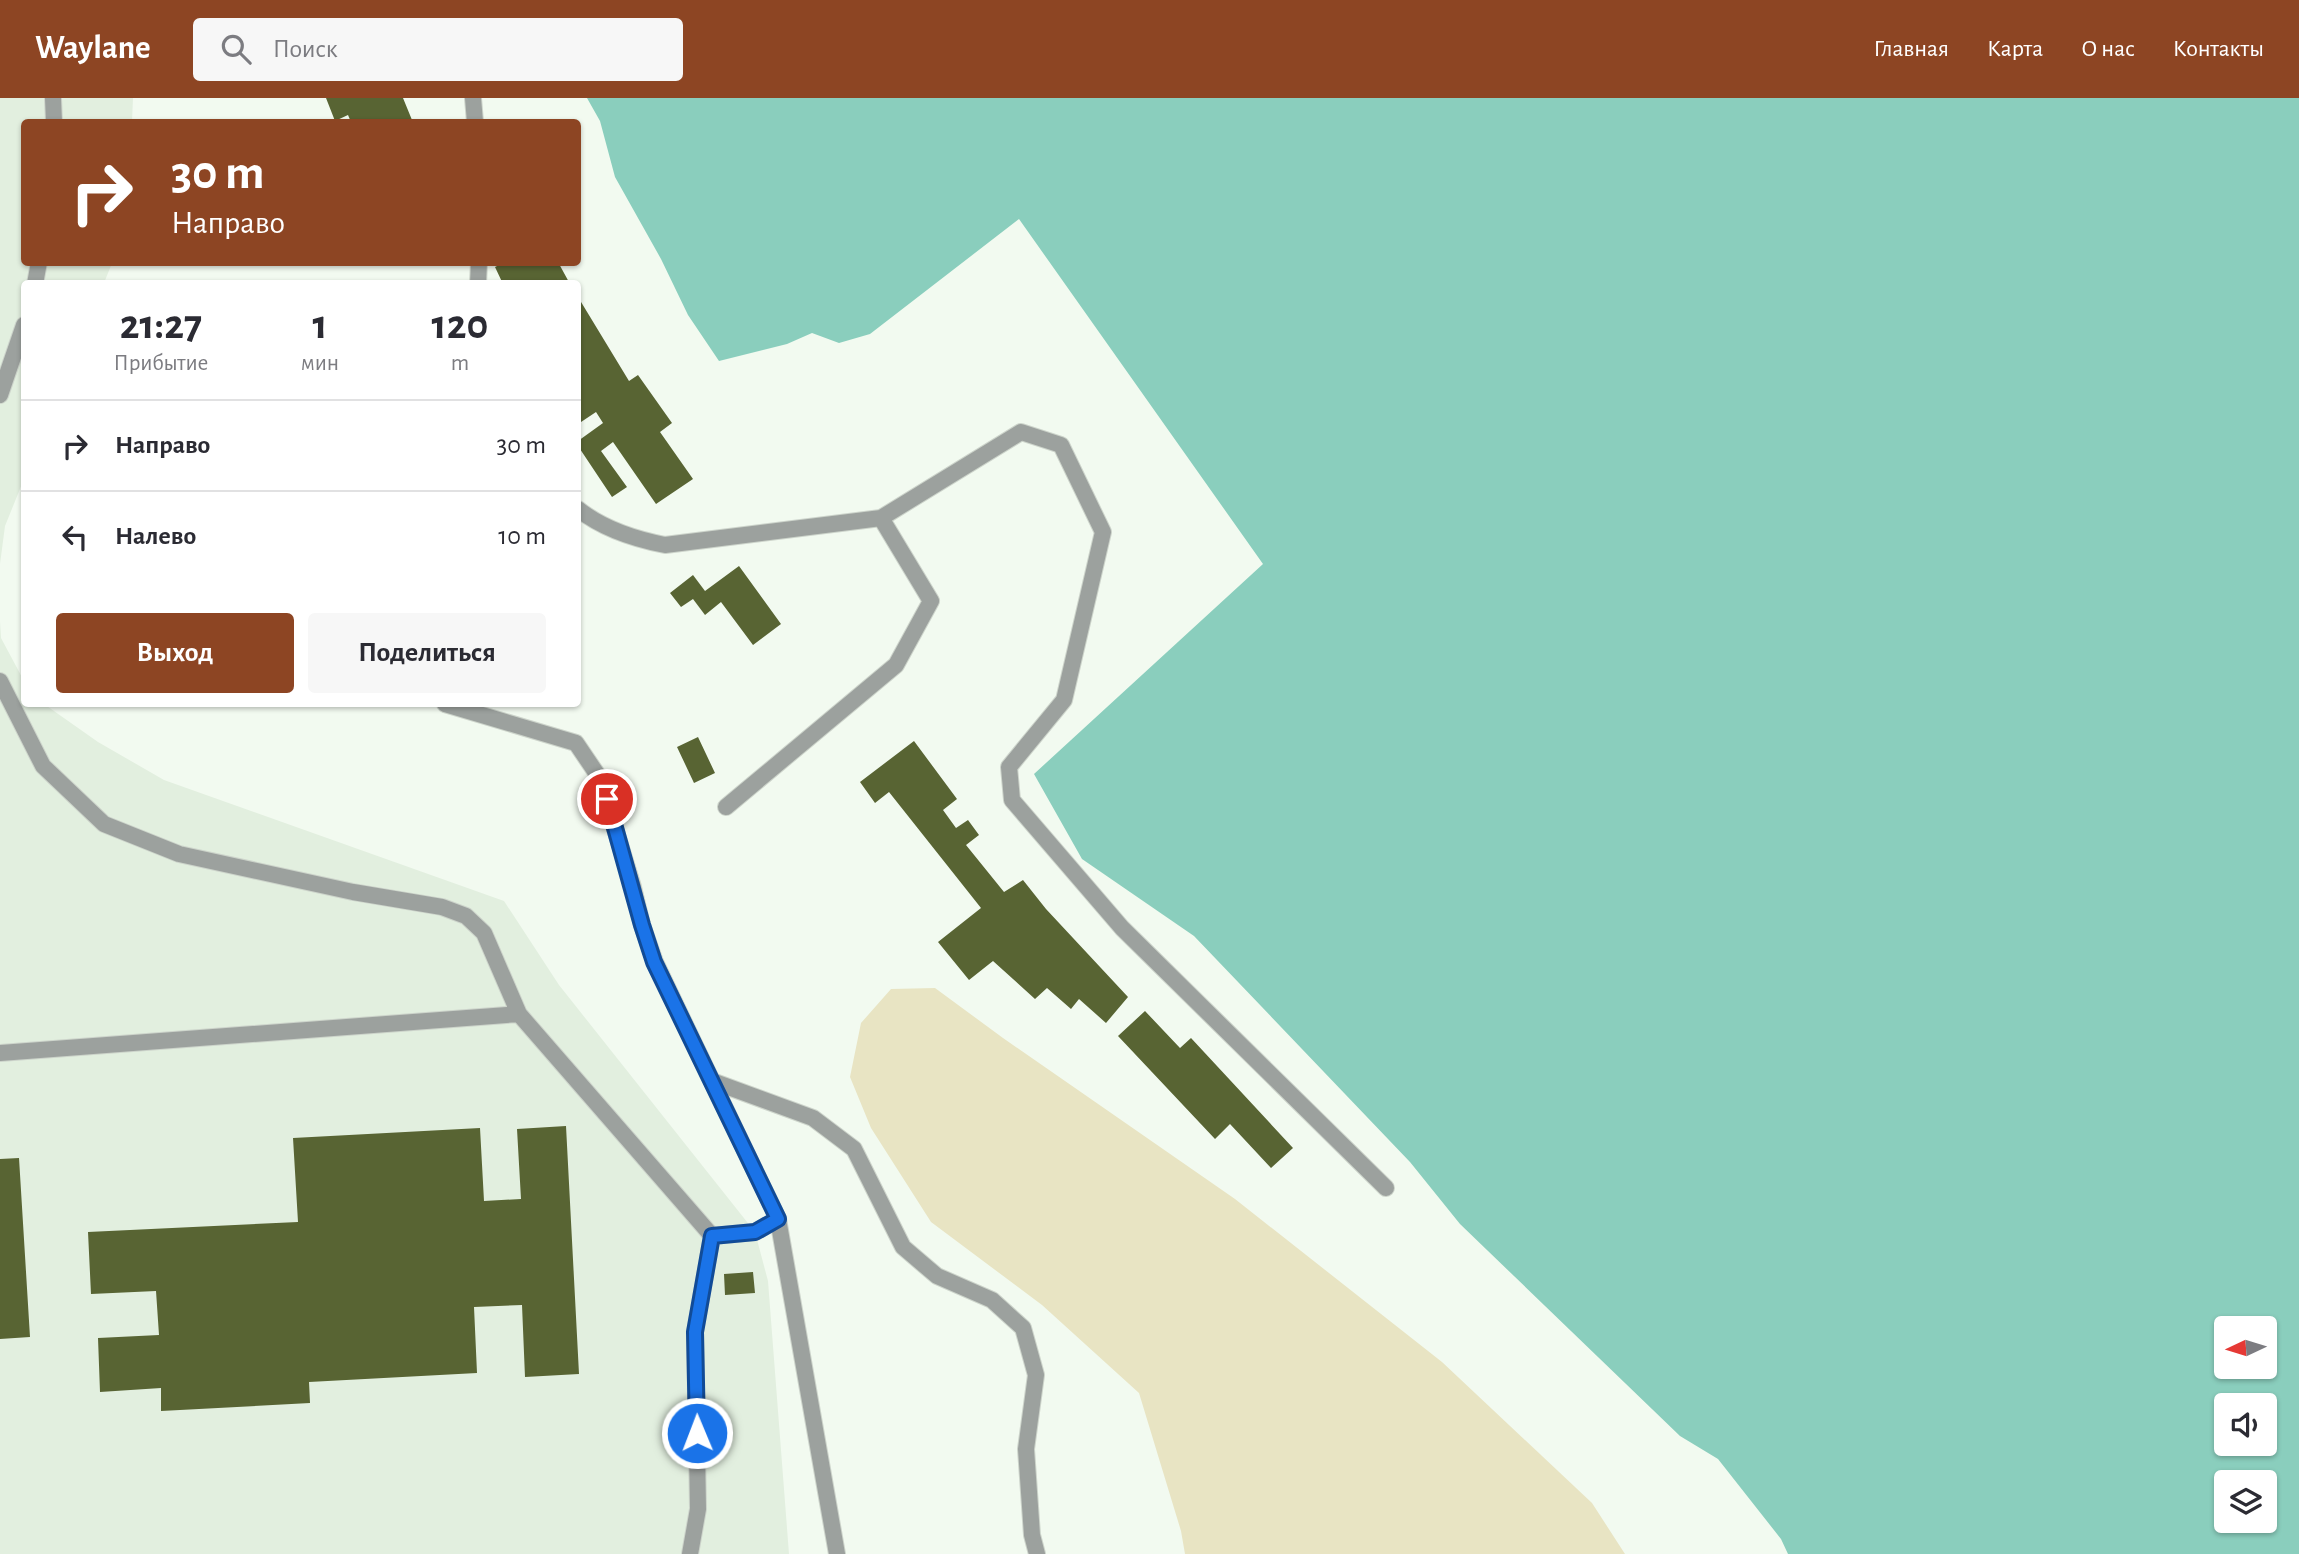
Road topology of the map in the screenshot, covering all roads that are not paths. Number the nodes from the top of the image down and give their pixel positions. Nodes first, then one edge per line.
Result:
1 (53, 98) edge
2 (473, 98) edge
3 (54, 119) edge
4 (475, 119) edge
5 (21, 334) edge
6 (0, 394) edge
7 (581, 512) edge
8 (881, 518) junction
9 (0, 681) edge
10 (455, 707) edge
11 (726, 807) dead end
12 (519, 1014) junction
13 (0, 1053) edge
14 (712, 1081) junction
15 (1386, 1188) dead end
16 (778, 1219) junction
17 (712, 1236) junction
18 (690, 1554) edge
19 (837, 1554) edge
20 (1037, 1554) edge

1 - 3 lane
2 - 4 lane
5 - 6 lane
7 - 8 lane
8 - 11 lane
8 - 15 lane
9 - 12 lane
10 - 14 lane
12 - 13 lane
12 - 17 lane
14 - 16 lane
14 - 20 lane
16 - 17 lane
16 - 19 lane
17 - 18 lane

